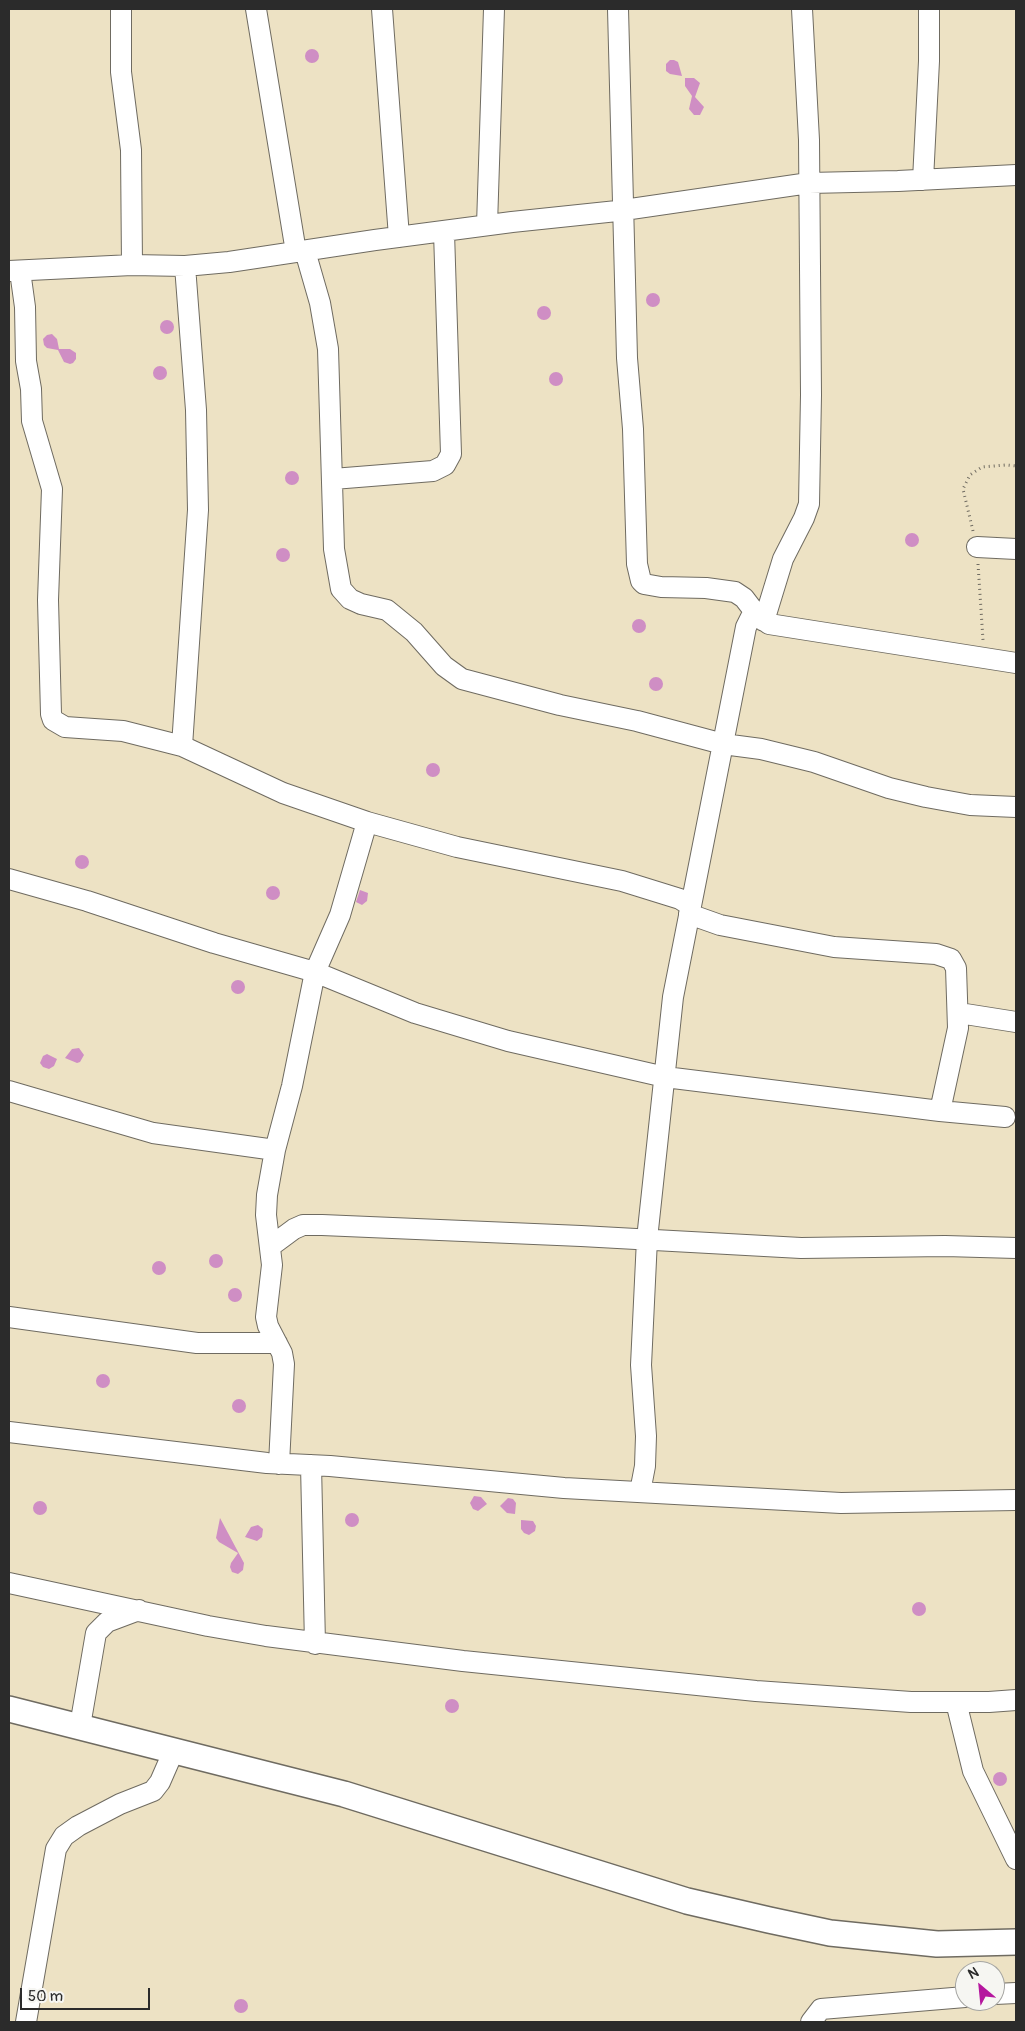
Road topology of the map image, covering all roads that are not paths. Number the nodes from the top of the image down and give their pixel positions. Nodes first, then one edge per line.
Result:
1 (121, 9) edge
2 (256, 9) edge
3 (382, 9) edge
4 (494, 9) edge
5 (618, 9) edge
6 (802, 9) edge
7 (929, 9) edge
8 (1016, 175) edge
9 (923, 180) junction
10 (809, 183) junction
11 (622, 210) junction
12 (487, 226) junction
13 (444, 232) junction
14 (399, 237) junction
15 (301, 251) junction
16 (132, 265) junction
17 (185, 266) junction
18 (14, 271) edge
19 (332, 479) junction
20 (977, 547) dead end
21 (1016, 549) edge
22 (759, 616) junction
23 (1016, 663) edge
24 (723, 744) junction
25 (182, 746) junction
26 (1016, 807) edge
27 (367, 822) junction
28 (9, 879) edge
29 (690, 910) junction
30 (315, 972) junction
31 (959, 1013) junction
32 (1016, 1022) edge
33 (665, 1077) junction
34 (9, 1091) edge
35 (940, 1111) junction
36 (1005, 1117) dead end
37 (275, 1150) junction
38 (647, 1239) junction
39 (271, 1246) junction
40 (1016, 1248) edge
41 (9, 1317) edge
42 (277, 1342) junction
43 (9, 1432) edge
44 (279, 1464) junction
45 (311, 1465) junction
46 (640, 1492) junction
47 (1016, 1500) edge
48 (9, 1583) edge
49 (139, 1610) junction
50 (315, 1644) junction
51 (1016, 1700) edge
52 (956, 1702) junction
53 (9, 1709) edge
54 (80, 1726) junction
55 (174, 1750) junction
56 (1016, 1859) edge
57 (1016, 1942) edge
58 (955, 1998) edge
59 (26, 2022) edge
60 (811, 2022) edge

1 - 16 street
2 - 15 street
3 - 14 street
4 - 12 street
5 - 11 street
6 - 10 street
7 - 9 street
8 - 9 street
9 - 10 street
10 - 11 street
10 - 22 street
11 - 12 street
11 - 22 street
12 - 13 street
13 - 14 street
13 - 19 street
14 - 15 street
15 - 17 street
15 - 19 street
16 - 17 street
16 - 18 street
17 - 25 street
18 - 25 street
19 - 24 street
20 - 21 street
22 - 23 street
22 - 24 street
24 - 26 street
24 - 29 street
25 - 27 street
27 - 29 street
27 - 30 street
28 - 30 street
29 - 31 street
29 - 33 street
30 - 33 street
30 - 37 street
31 - 32 street
31 - 35 street
33 - 35 street
33 - 38 street
34 - 37 street
35 - 36 street
37 - 39 street
38 - 39 street
38 - 40 street
38 - 46 street
39 - 42 street
41 - 42 street
42 - 44 street
43 - 44 street
44 - 45 street
45 - 46 street
45 - 50 street
46 - 47 street
48 - 49 street
49 - 50 street
49 - 54 street
50 - 52 street
51 - 52 street
52 - 56 street
53 - 54 street
54 - 55 street
55 - 57 street
55 - 59 street
58 - 60 street

